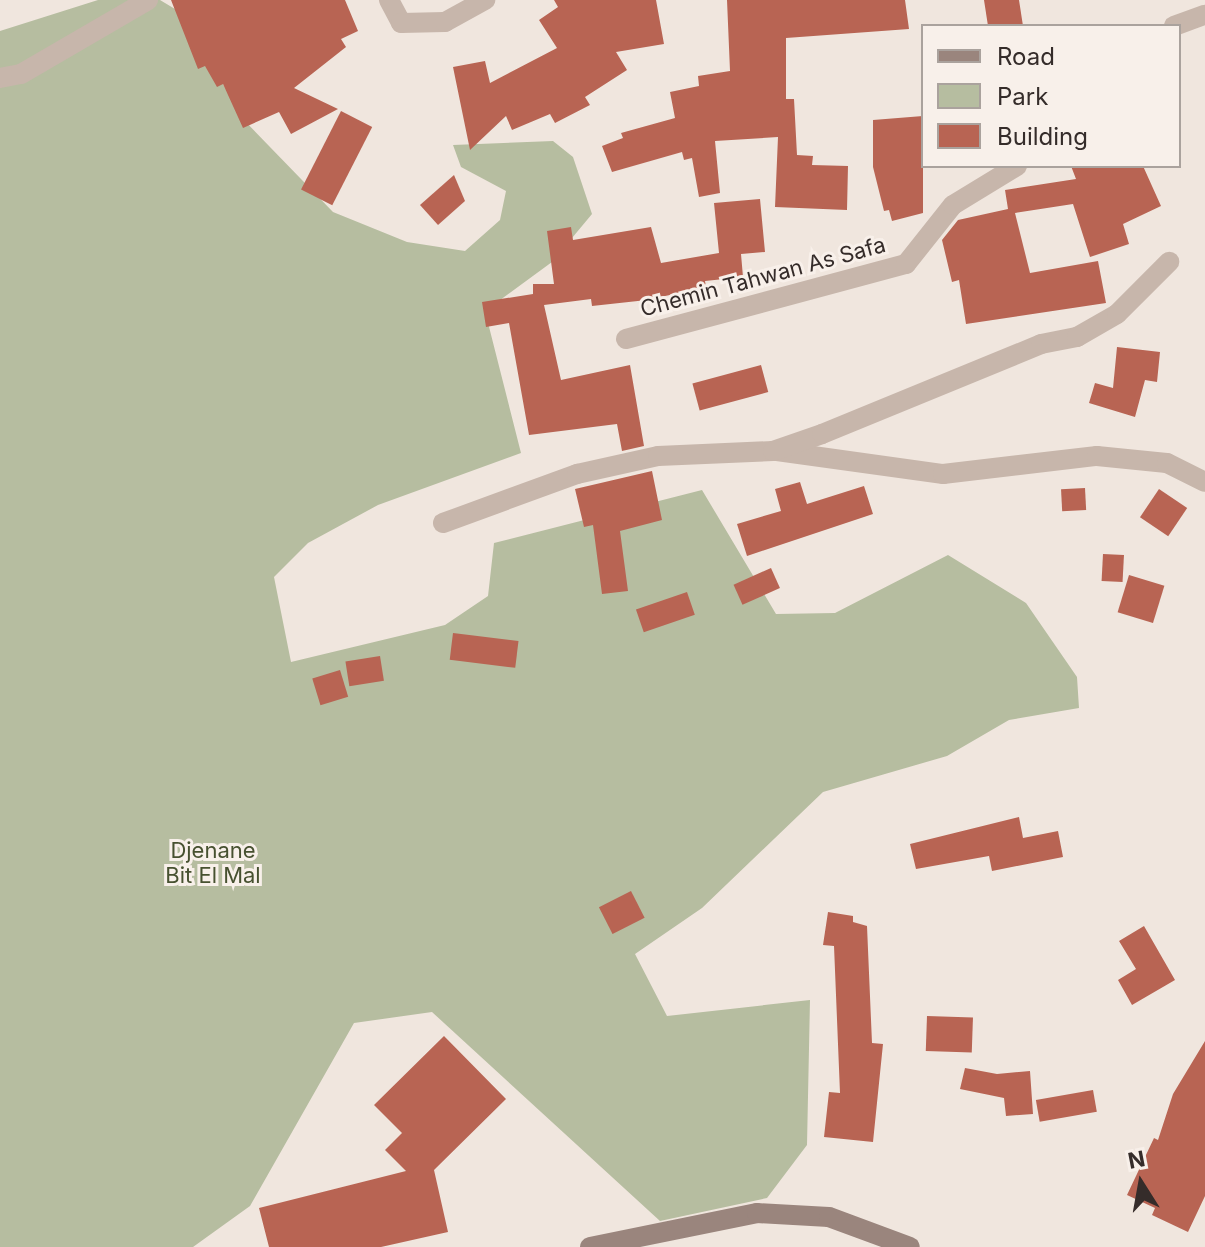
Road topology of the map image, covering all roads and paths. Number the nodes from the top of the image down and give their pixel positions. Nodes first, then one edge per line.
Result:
1 (148, 0) edge
2 (389, 0) edge
3 (485, 0) edge
4 (1205, 15) edge
5 (1180, 24) edge
6 (0, 78) edge
7 (1014, 168) edge
8 (1169, 262) dead end
9 (626, 339) dead end
10 (773, 451) junction
11 (1205, 482) edge
12 (443, 523) dead end
13 (590, 1247) edge
14 (910, 1247) edge

1 - 6 street
2 - 3 street
4 - 5 street
7 - 9 street, Chemin Tahwan As Safa
8 - 10 street
10 - 11 street
10 - 12 street
13 - 14 street

